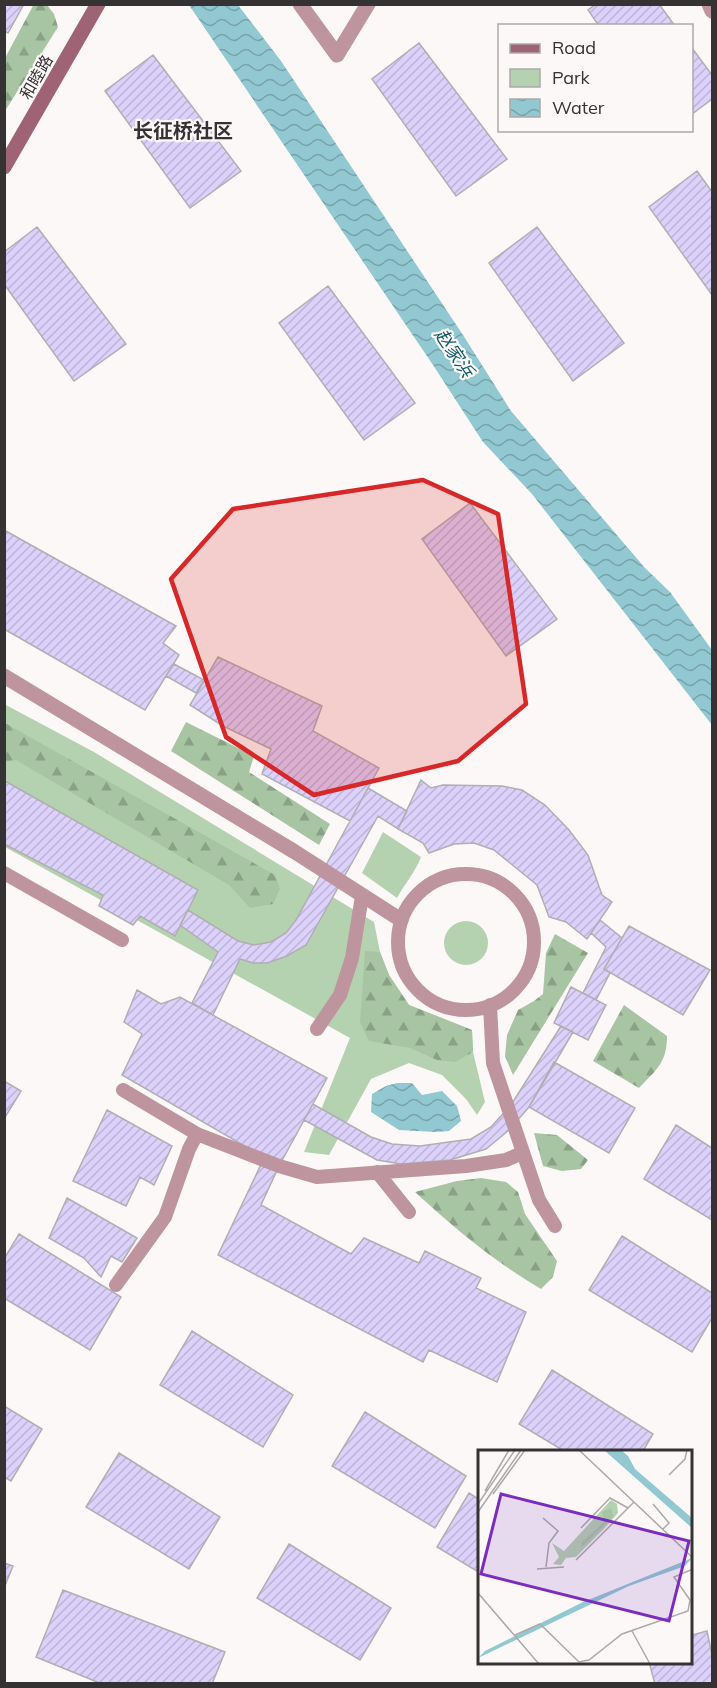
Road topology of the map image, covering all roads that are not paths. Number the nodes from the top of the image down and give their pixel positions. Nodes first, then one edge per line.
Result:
1 (99, 4) edge
2 (300, 4) edge
3 (368, 4) edge
4 (709, 4) edge
5 (712, 11) edge
6 (4, 167) edge
7 (4, 676) edge
8 (4, 873) edge
9 (362, 896) junction
10 (401, 920) junction
11 (122, 940) dead end
12 (490, 1005) junction
13 (317, 1029) dead end
14 (123, 1090) dead end
15 (197, 1134) junction
16 (522, 1152) junction
17 (377, 1172) junction
18 (409, 1212) dead end
19 (555, 1226) dead end
20 (116, 1285) dead end

1 - 6 street, 和睦路
2 - 3 street
4 - 5 street
7 - 9 street
8 - 11 lane
9 - 10 street
9 - 13 lane
10 - 12 lane
10 - 12 lane
12 - 16 lane
14 - 15 lane
15 - 17 lane
15 - 20 lane
16 - 17 lane
16 - 19 lane
17 - 18 lane

